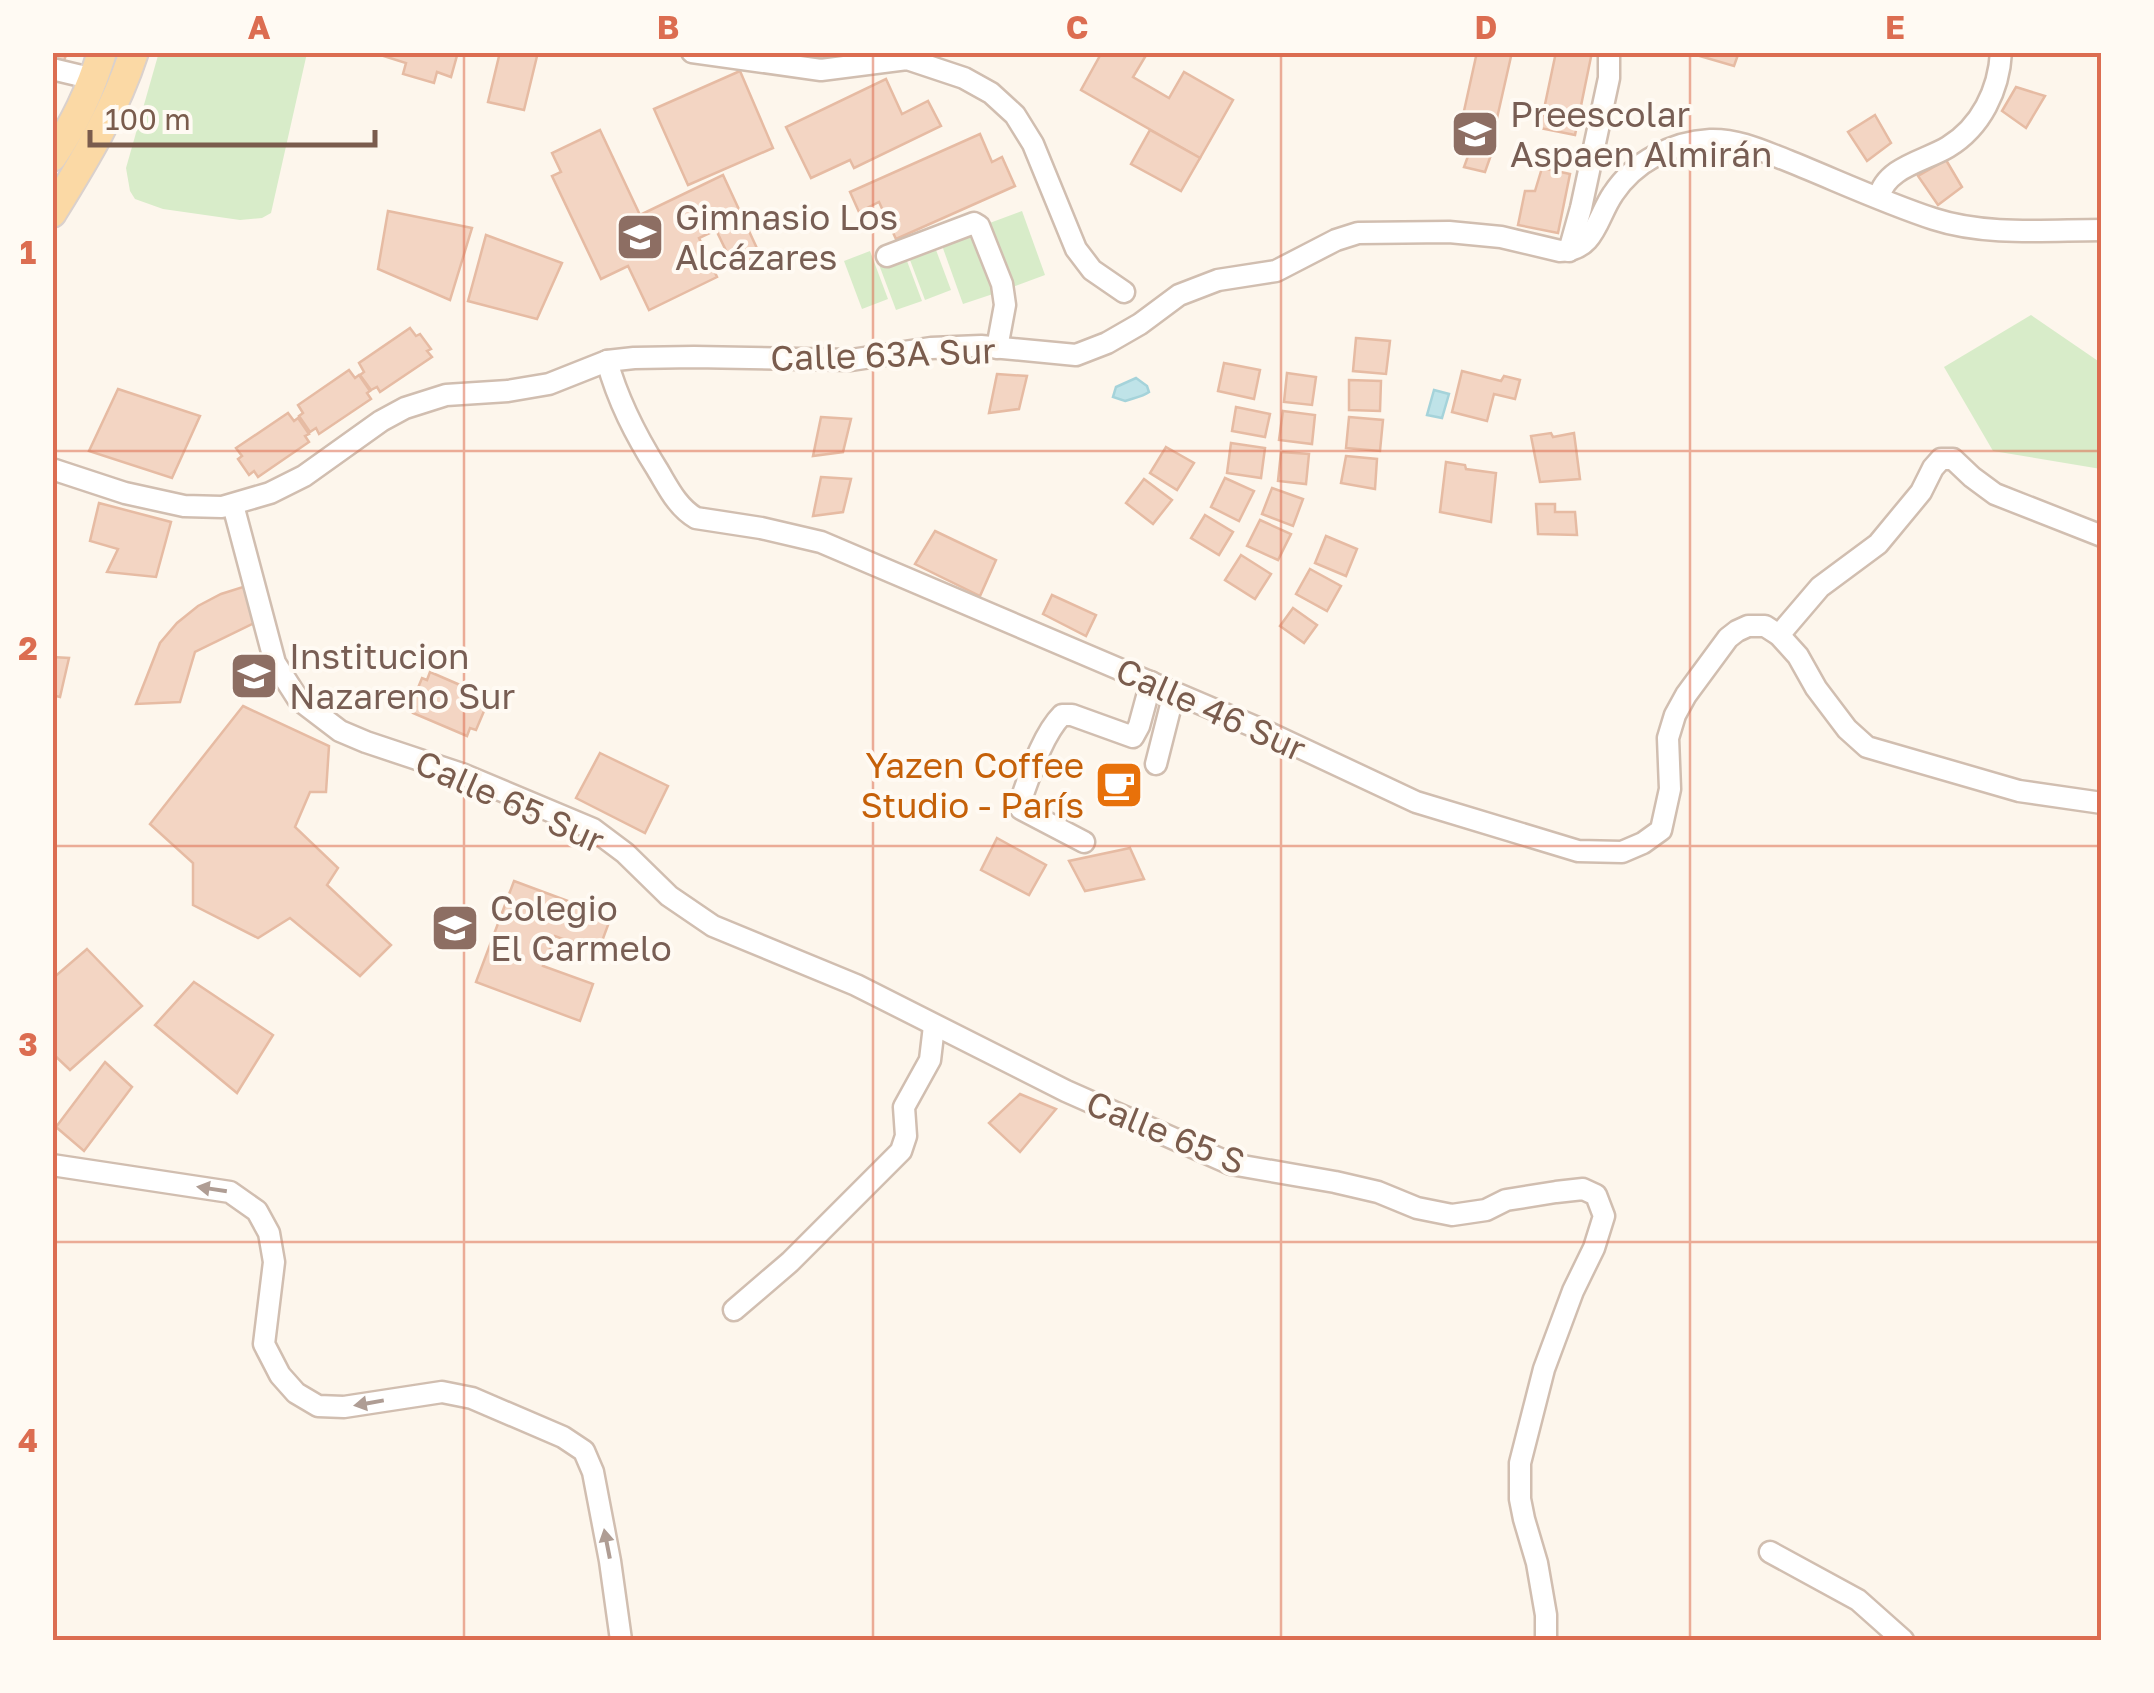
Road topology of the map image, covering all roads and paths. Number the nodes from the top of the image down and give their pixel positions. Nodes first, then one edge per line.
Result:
1 (134, 52) edge
2 (692, 52) edge
3 (1609, 52) edge
4 (2000, 52) edge
5 (98, 66) edge
6 (52, 69) edge
7 (52, 157) edge
8 (1879, 197) junction
9 (52, 213) edge
10 (2102, 230) edge
11 (1559, 250) junction
12 (887, 256) dead end
13 (1124, 292) dead end
14 (997, 348) junction
15 (607, 361) junction
16 (52, 469) edge
17 (233, 506) junction
18 (2102, 536) edge
19 (1772, 630) junction
20 (1151, 682) junction
21 (1174, 692) junction
22 (1156, 764) dead end
23 (2102, 803) edge
24 (1084, 842) dead end
25 (898, 1007) joint
26 (934, 1026) junction
27 (52, 1165) edge
28 (734, 1310) dead end
29 (1770, 1552) dead end
30 (621, 1640) edge
31 (1546, 1640) edge
32 (1903, 1640) edge

1 - 9 main road
2 - 13 street
3 - 11 street
4 - 8 street
5 - 6 street
5 - 7 main road
8 - 10 street
8 - 11 street
11 - 14 street, Calle 63A Sur
12 - 14 street
14 - 15 street, Calle 63A Sur
15 - 17 street
15 - 20 street, Calle 46 Sur
16 - 17 street
17 - 25 street, Calle 65 Sur
18 - 19 street
19 - 21 street, Calle 46 Sur
19 - 23 street
20 - 21 street, Calle 46 Sur
20 - 24 street
21 - 22 street
25 - 26 street, Calle 65 S
26 - 28 street
26 - 31 street, Calle 65 S
30 -> 27 street
29 - 32 street

